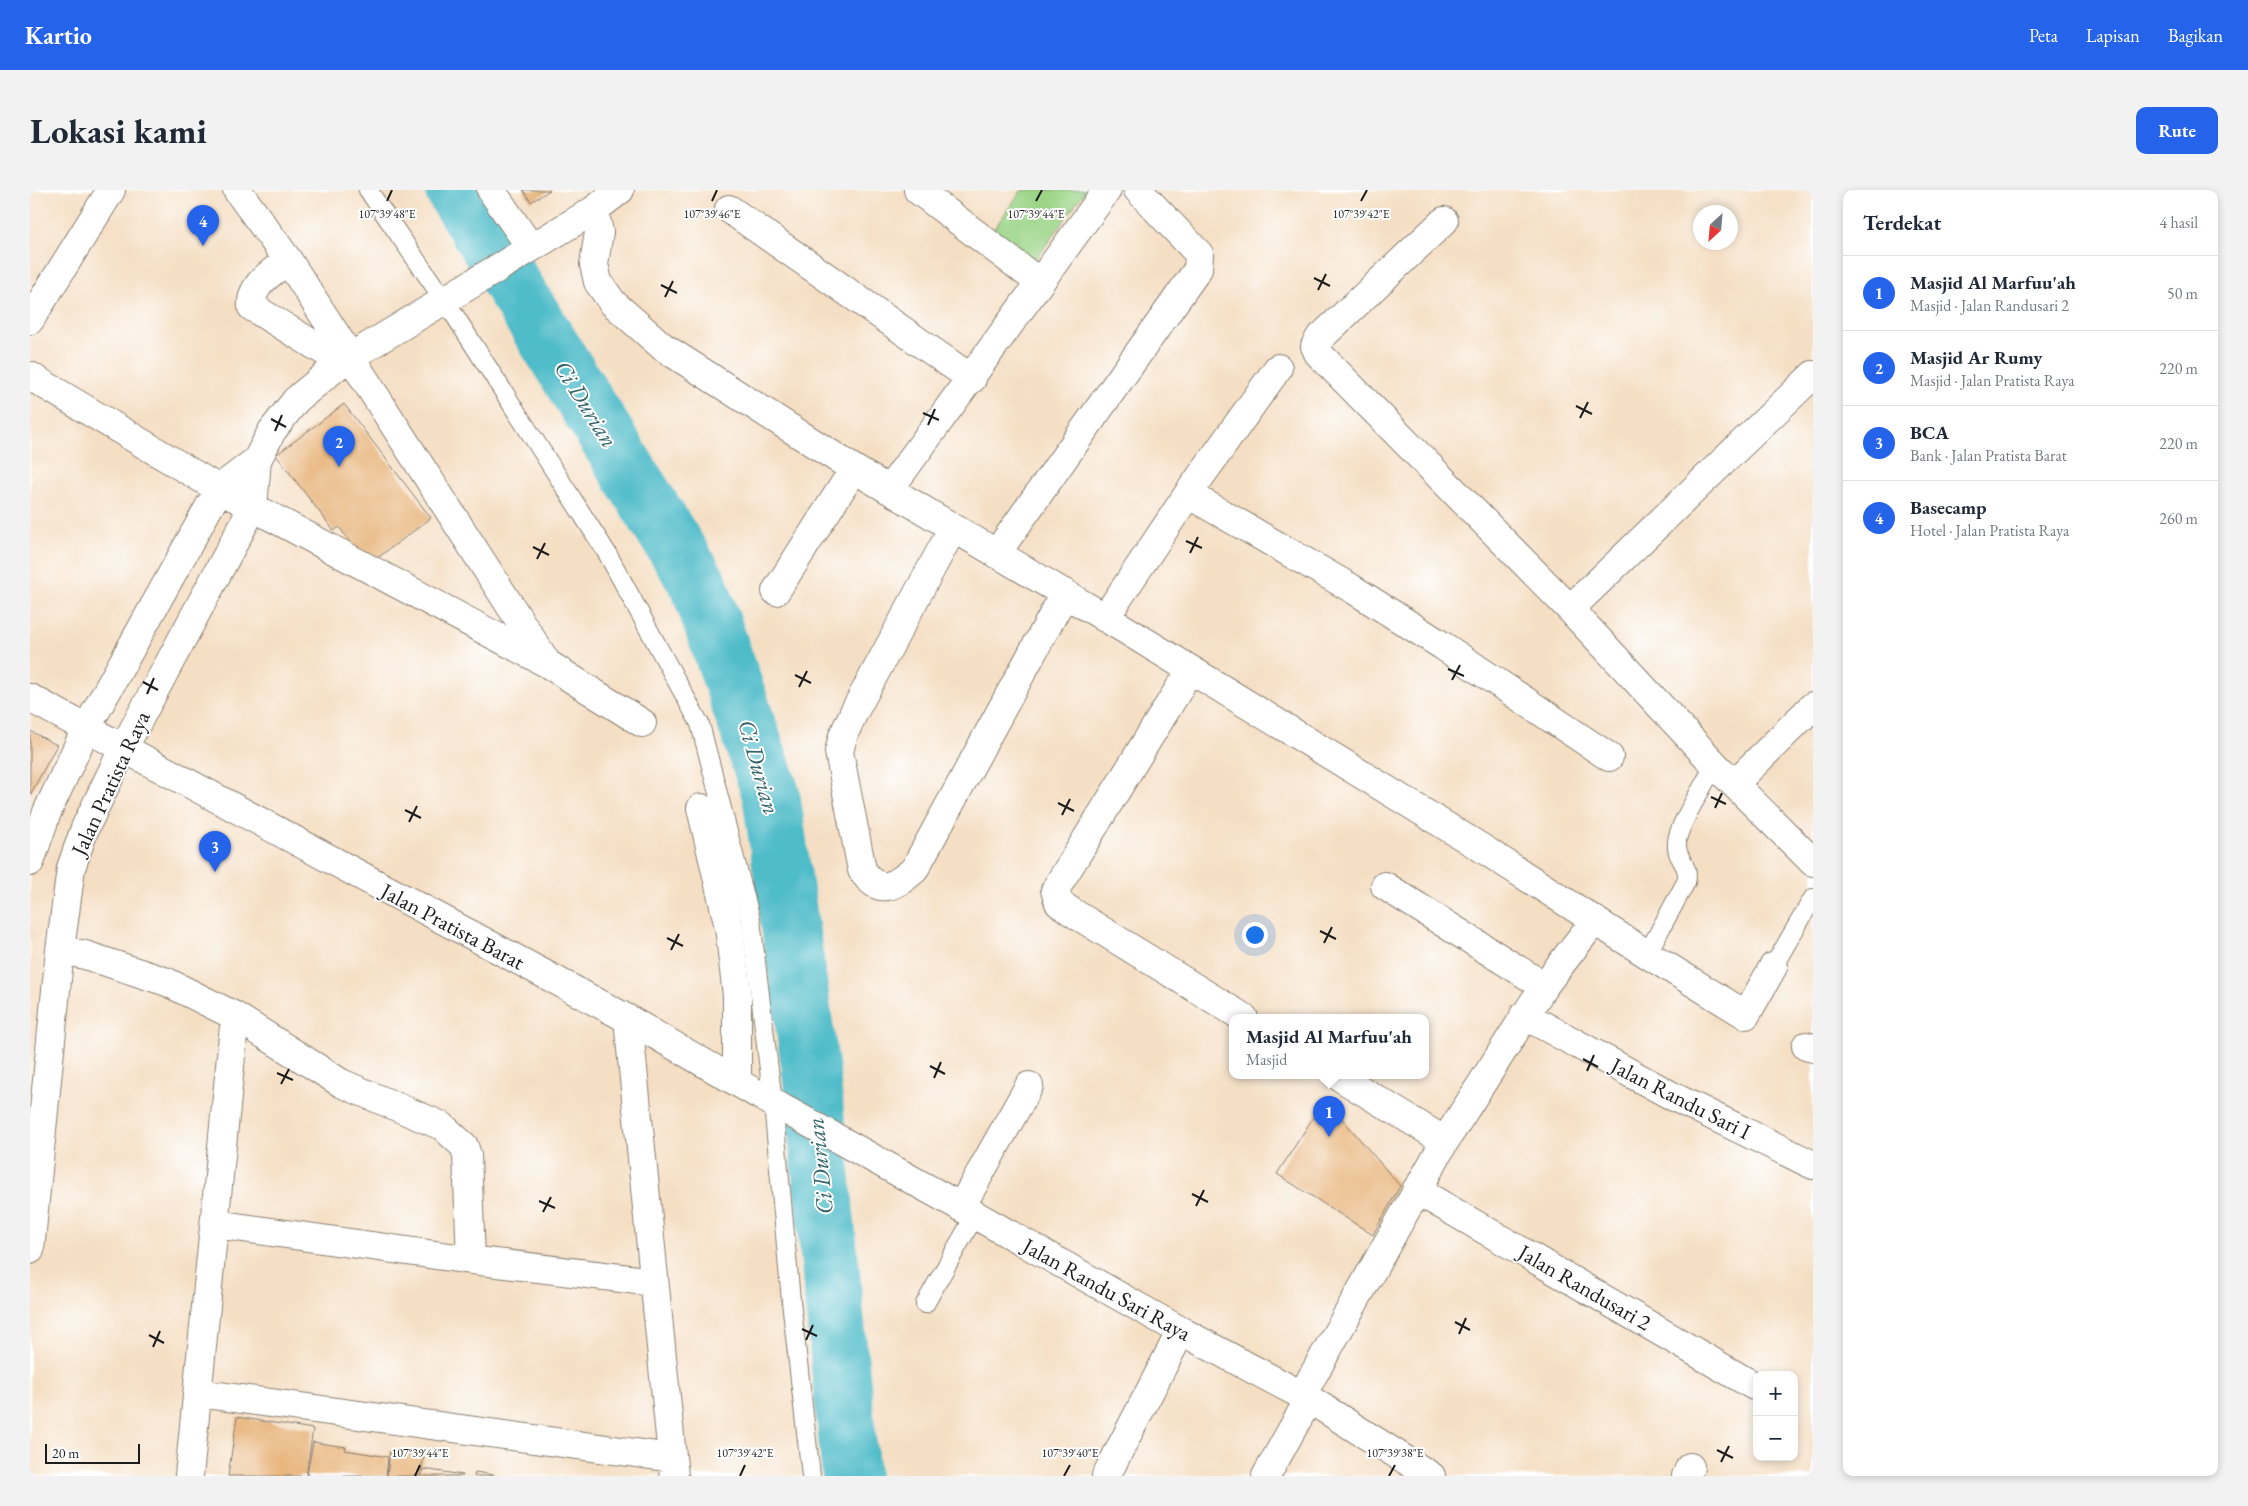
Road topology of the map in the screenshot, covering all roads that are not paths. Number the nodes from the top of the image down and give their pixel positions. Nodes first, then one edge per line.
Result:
1 (111, 190) edge
2 (237, 190) edge
3 (368, 190) edge
4 (491, 190) edge
5 (619, 190) edge
6 (918, 190) edge
7 (1107, 190) edge
8 (1138, 190) edge
9 (729, 209) dead end
10 (594, 210) junction
11 (1444, 221) dead end
12 (527, 249) junction
13 (288, 260) junction
14 (1039, 282) junction
15 (452, 296) junction
16 (30, 320) edge
17 (346, 359) junction
18 (1278, 368) dead end
19 (1813, 375) edge
20 (30, 376) edge
21 (972, 379) junction
22 (257, 460) junction
23 (854, 469) junction
24 (219, 488) junction
25 (889, 490) junction
26 (1188, 494) junction
27 (253, 507) junction
28 (952, 528) junction
29 (996, 554) junction
30 (776, 591) dead end
31 (1065, 593) junction
32 (1570, 609) junction
33 (1105, 618) junction
34 (548, 664) junction
35 (1180, 687) dead end
36 (30, 698) edge
37 (1813, 706) edge
38 (642, 724) dead end
39 (86, 729) junction
40 (122, 749) junction
41 (1609, 757) dead end
42 (1708, 775) dead end
43 (1734, 784) junction
44 (701, 808) dead end
45 (47, 812) junction
46 (85, 828) junction
47 (30, 862) edge
48 (1813, 862) edge
49 (1385, 886) dead end
50 (1813, 898) edge
51 (1595, 920) junction
52 (60, 950) junction
53 (1646, 954) junction
54 (1773, 967) joint
55 (1544, 986) junction
56 (1238, 1014) edge
57 (1524, 1015) junction
58 (235, 1016) junction
59 (628, 1019) junction
60 (1343, 1079) edge
61 (737, 1081) junction
62 (1029, 1086) dead end
63 (777, 1105) junction
64 (1444, 1141) junction
65 (1813, 1165) edge
66 (1416, 1190) junction
67 (968, 1211) junction
68 (215, 1224) junction
69 (30, 1250) edge
70 (471, 1260) junction
71 (654, 1282) junction
72 (925, 1304) dead end
73 (1181, 1331) junction
74 (1753, 1385) edge
75 (198, 1393) junction
76 (1305, 1397) junction
77 (673, 1467) edge
78 (1426, 1475) edge
79 (189, 1476) edge
80 (811, 1476) edge
81 (1106, 1476) edge
82 (1266, 1476) edge

1 - 16 street
2 - 13 street
3 - 15 lane
4 - 12 street
5 - 10 street
6 - 14 street
7 - 14 street
8 - 29 street
9 - 21 street
10 - 12 street
10 - 23 street
11 - 32 street
12 - 15 street
13 - 17 street
13 - 17 street
14 - 21 street
15 - 17 street
15 - 63 lane
17 - 22 street
17 - 34 street
18 - 26 street
19 - 32 street
20 - 24 street
21 - 25 street
22 - 24 street
22 - 27 street, Jalan Pratista Raya
23 - 25 street
23 - 30 street
24 - 27 street
24 - 39 street, Jalan Pratista Raya
25 - 28 street
26 - 33 street
26 - 41 street
27 - 34 street
27 - 40 street, Jalan Pratista Raya
28 - 29 street
28 - 31 street
29 - 31 street
31 - 33 street
32 - 43 street
33 - 51 street
34 - 38 street
35 - 56 street
36 - 39 street, Jalan Pratista Barat
37 - 43 street
39 - 40 street, Jalan Pratista Barat
39 - 45 street, Jalan Pratista Raya
40 - 46 street, Jalan Pratista Raya
40 - 59 street, Jalan Pratista Barat
42 - 53 lane
43 - 48 street
44 - 61 street
45 - 46 street
45 - 47 street, Jalan Pratista Raya
46 - 52 street, Jalan Pratista Raya
49 - 55 street
50 - 54 lane
51 - 53 street
51 - 55 street
52 - 58 street
52 - 69 street, Jalan Pratista Raya
53 - 54 street
55 - 57 street
57 - 64 street
57 - 65 street, Jalan Randu Sari I
58 - 68 street
58 - 70 street
59 - 61 street, Jalan Pratista Barat
59 - 71 street
60 - 64 street
61 - 63 street, Jalan Pratista Barat
62 - 67 street
63 - 67 street, Jalan Randu Sari Raya
63 - 80 lane
64 - 66 street
66 - 74 street, Jalan Randusari 2
66 - 76 street
67 - 72 lane
67 - 73 street, Jalan Randu Sari Raya
68 - 70 street
68 - 75 street
70 - 71 street
71 - 77 street
73 - 76 street, Jalan Randu Sari Raya
73 - 81 street
75 - 77 street
75 - 79 street
76 - 78 street, Jalan Randu Sari Raya
76 - 82 street

